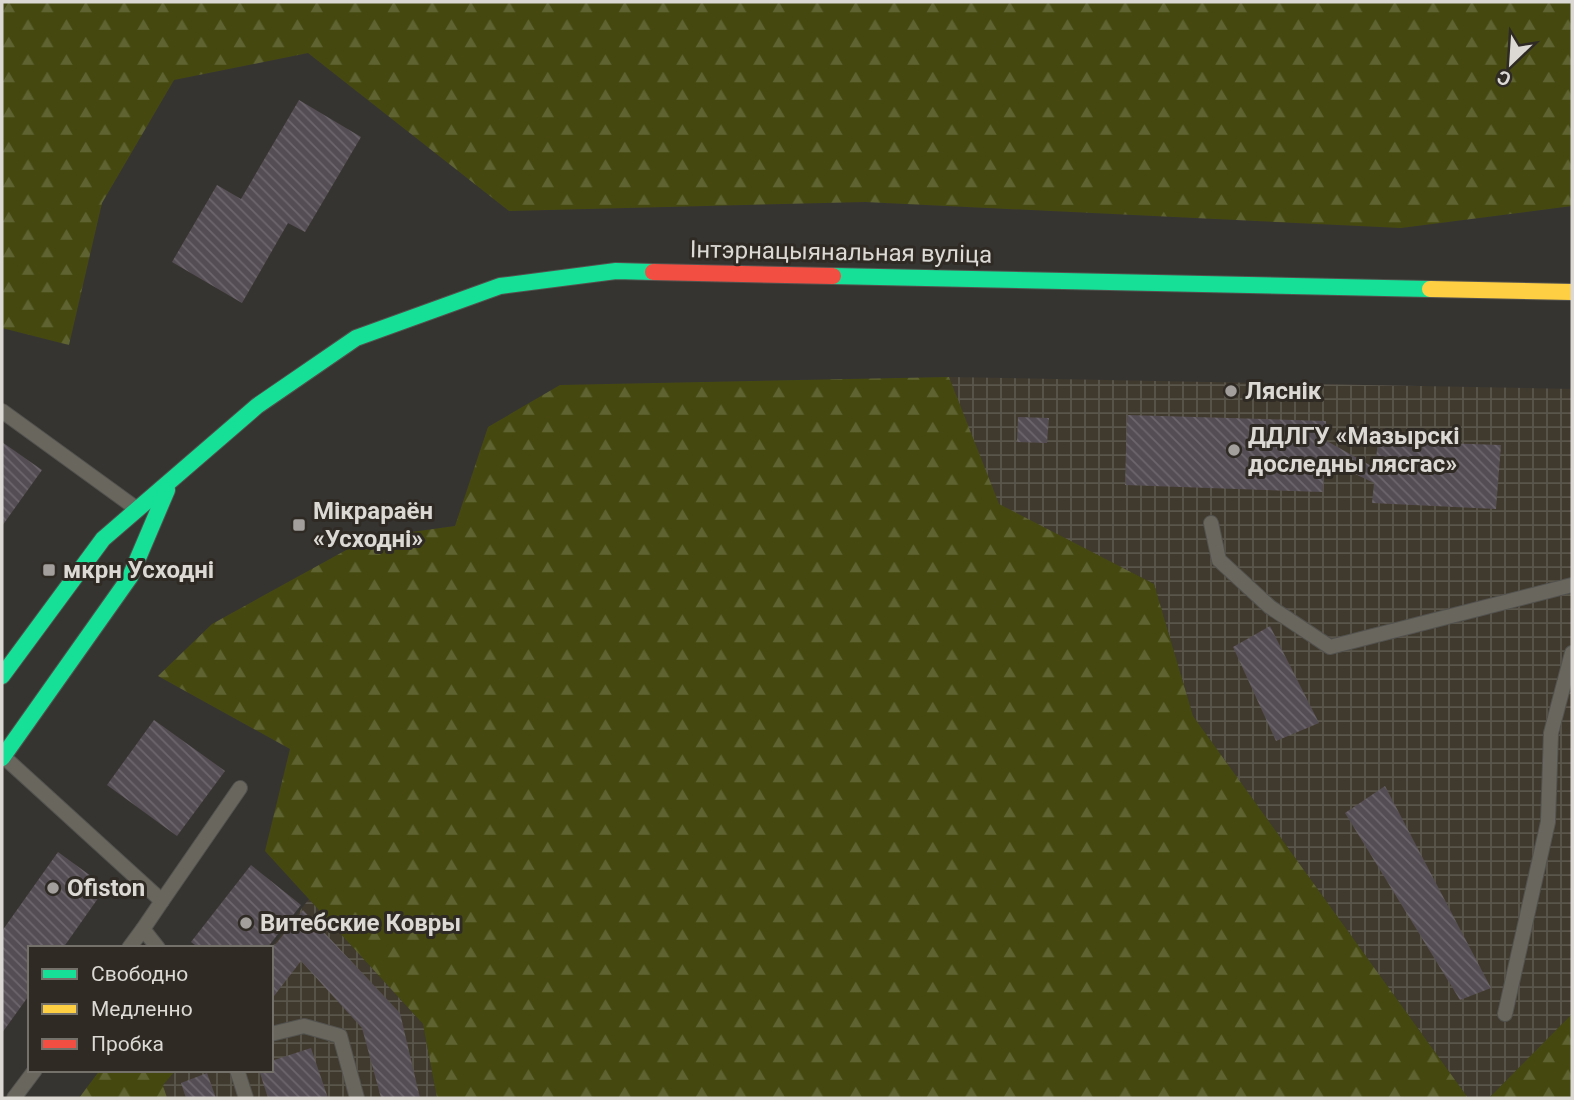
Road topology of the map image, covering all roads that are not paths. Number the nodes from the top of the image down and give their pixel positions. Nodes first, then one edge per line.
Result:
1 (1572, 292) edge
2 (2, 411) edge
3 (170, 483) junction
4 (139, 510) junction
5 (1211, 523) dead end
6 (1572, 585) edge
7 (1572, 653) edge
8 (2, 676) edge
9 (3, 757) edge
10 (240, 788) dead end
11 (162, 901) junction
12 (144, 929) junction
13 (131, 946) edge
14 (157, 946) edge
15 (1505, 1014) dead end
16 (273, 1034) edge
17 (34, 1072) edge
18 (238, 1072) edge
19 (14, 1098) edge
20 (246, 1098) edge
21 (357, 1098) edge

1 - 3 main road, Інтэрнацыянальная вуліца
2 - 4 lane
3 - 4 main road, Інтэрнацыянальная вуліца
3 - 9 main road, Інтэрнацыянальная вуліца
4 - 8 main road, Інтэрнацыянальная вуліца
5 - 6 lane
7 - 15 lane
9 - 11 lane
10 - 11 lane
11 - 12 lane
12 - 13 lane
12 - 14 lane
16 - 21 lane
17 - 19 lane
18 - 20 lane

